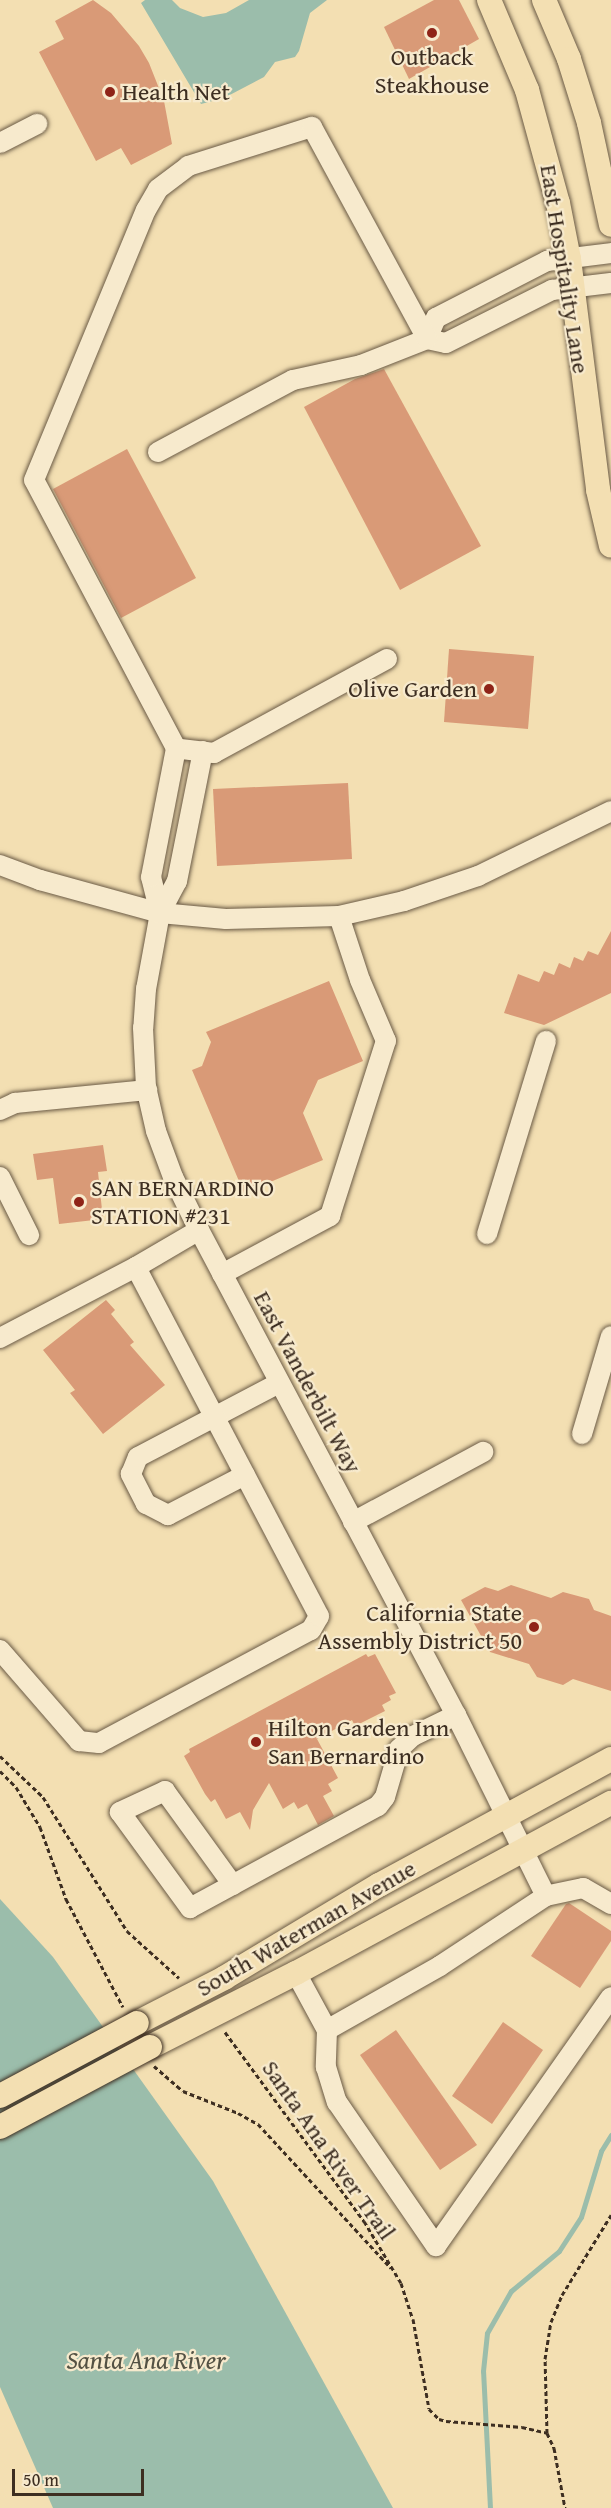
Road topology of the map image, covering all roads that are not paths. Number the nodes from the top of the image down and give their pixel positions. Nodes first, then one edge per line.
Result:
1 (489, 0) edge
2 (544, 0) edge
3 (37, 124) dead end
4 (0, 143) edge
5 (611, 225) edge
6 (611, 253) edge
7 (569, 259) junction
8 (611, 283) edge
9 (572, 286) junction
10 (427, 339) junction
11 (158, 452) dead end
12 (611, 546) edge
13 (387, 659) dead end
14 (176, 747) junction
15 (203, 751) junction
16 (611, 811) edge
17 (0, 865) edge
18 (160, 913) junction
19 (339, 916) junction
20 (546, 1041) dead end
21 (147, 1090) junction
22 (0, 1110) edge
23 (0, 1177) edge
24 (199, 1230) junction
25 (487, 1234) dead end
26 (29, 1235) dead end
27 (136, 1268) junction
28 (222, 1274) junction
29 (611, 1336) edge
30 (0, 1338) edge
31 (279, 1383) junction
32 (214, 1416) junction
33 (582, 1434) dead end
34 (483, 1452) dead end
35 (245, 1475) junction
36 (353, 1522) junction
37 (0, 1650) edge
38 (456, 1715) junction
39 (611, 1759) edge
40 (611, 1803) edge
41 (507, 1816) junction
42 (524, 1849) junction
43 (233, 1884) junction
44 (546, 1896) junction
45 (611, 1904) edge
46 (296, 1973) junction
47 (611, 1997) edge
48 (327, 2030) junction
49 (0, 2096) edge
50 (0, 2127) edge

1 - 7 main road, East Hospitality Lane
2 - 5 main road, East Hospitality Lane
3 - 4 street
6 - 7 street
7 - 9 main road, East Hospitality Lane
7 - 10 street
8 - 9 street
9 - 10 street
9 - 12 main road, East Hospitality Lane
10 - 11 street
10 - 14 street
13 - 15 street
14 - 15 street
14 - 18 street
15 - 18 street
16 - 19 street
17 - 18 street
18 - 19 street
18 - 21 street, East Vanderbilt Way
19 - 28 street
20 - 25 street
21 - 22 street
21 - 24 street, East Vanderbilt Way
23 - 26 street
24 - 27 street
24 - 28 street, East Vanderbilt Way
27 - 30 street
27 - 32 street
28 - 31 street, East Vanderbilt Way
29 - 33 street
31 - 32 street
31 - 36 street, East Vanderbilt Way
32 - 35 street
32 - 35 street
34 - 36 street
35 - 37 street
36 - 38 street, East Vanderbilt Way
38 - 41 street, East Vanderbilt Way
38 - 43 street
39 - 41 main road, South Waterman Avenue
40 - 42 main road, South Waterman Avenue
41 - 42 street, East Vanderbilt Way
41 - 49 main road, South Waterman Avenue, bridge
42 - 44 street, East Vanderbilt Way
42 - 46 main road, South Waterman Avenue
43 - 43 street
44 - 45 street
44 - 48 street
46 - 48 street
46 - 50 main road, South Waterman Avenue, bridge
47 - 48 street

